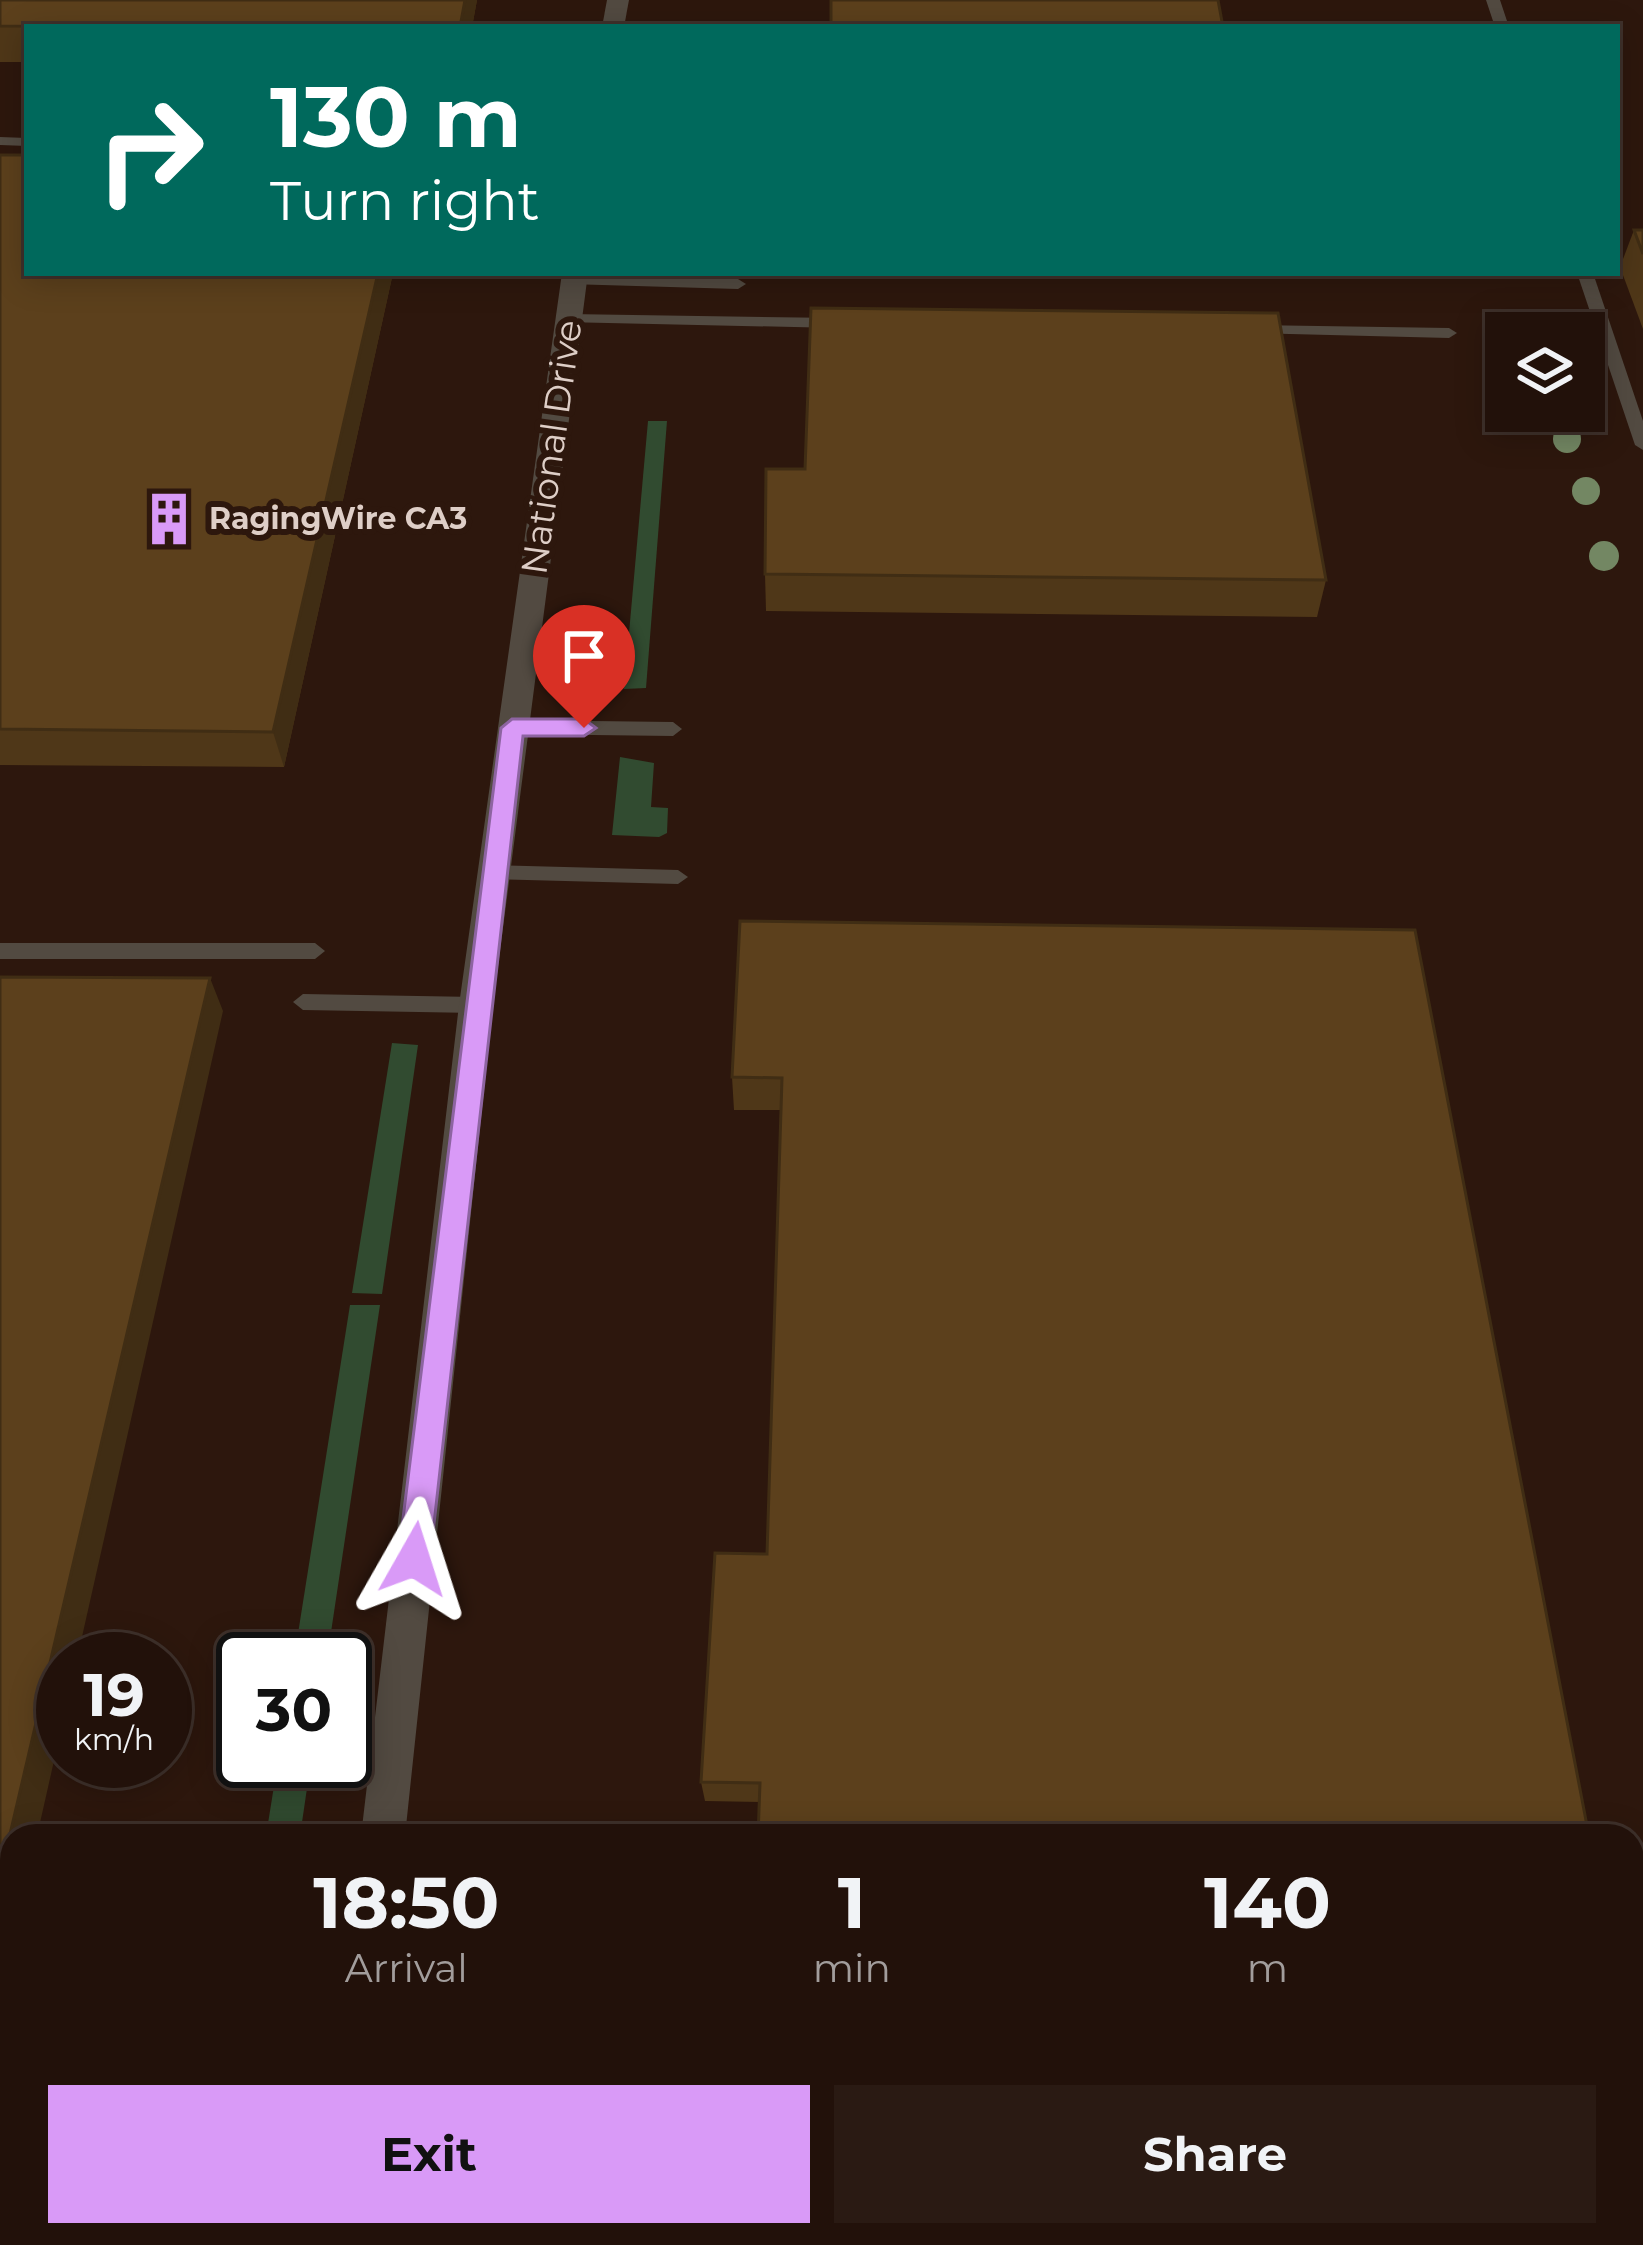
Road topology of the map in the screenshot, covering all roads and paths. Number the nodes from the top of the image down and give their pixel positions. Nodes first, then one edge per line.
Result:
1 (1586, 276) edge
2 (574, 277) edge
3 (738, 284) dead end
4 (568, 319) junction
5 (855, 323) edge
6 (1235, 330) edge
7 (1450, 333) dead end
8 (1643, 445) edge
9 (512, 728) junction
10 (673, 729) dead end
11 (493, 872) junction
12 (677, 877) dead end
13 (0, 951) edge
14 (315, 951) dead end
15 (303, 1002) dead end
16 (476, 1005) junction
17 (384, 1824) edge

1 - 8 lane
2 - 3 lane
2 - 4 street, National Drive
4 - 5 lane
4 - 9 street, National Drive
6 - 7 lane
9 - 10 lane
9 - 11 street, National Drive
11 - 12 lane
11 - 16 street, National Drive
13 - 14 lane
15 - 16 lane
16 - 17 street, National Drive

